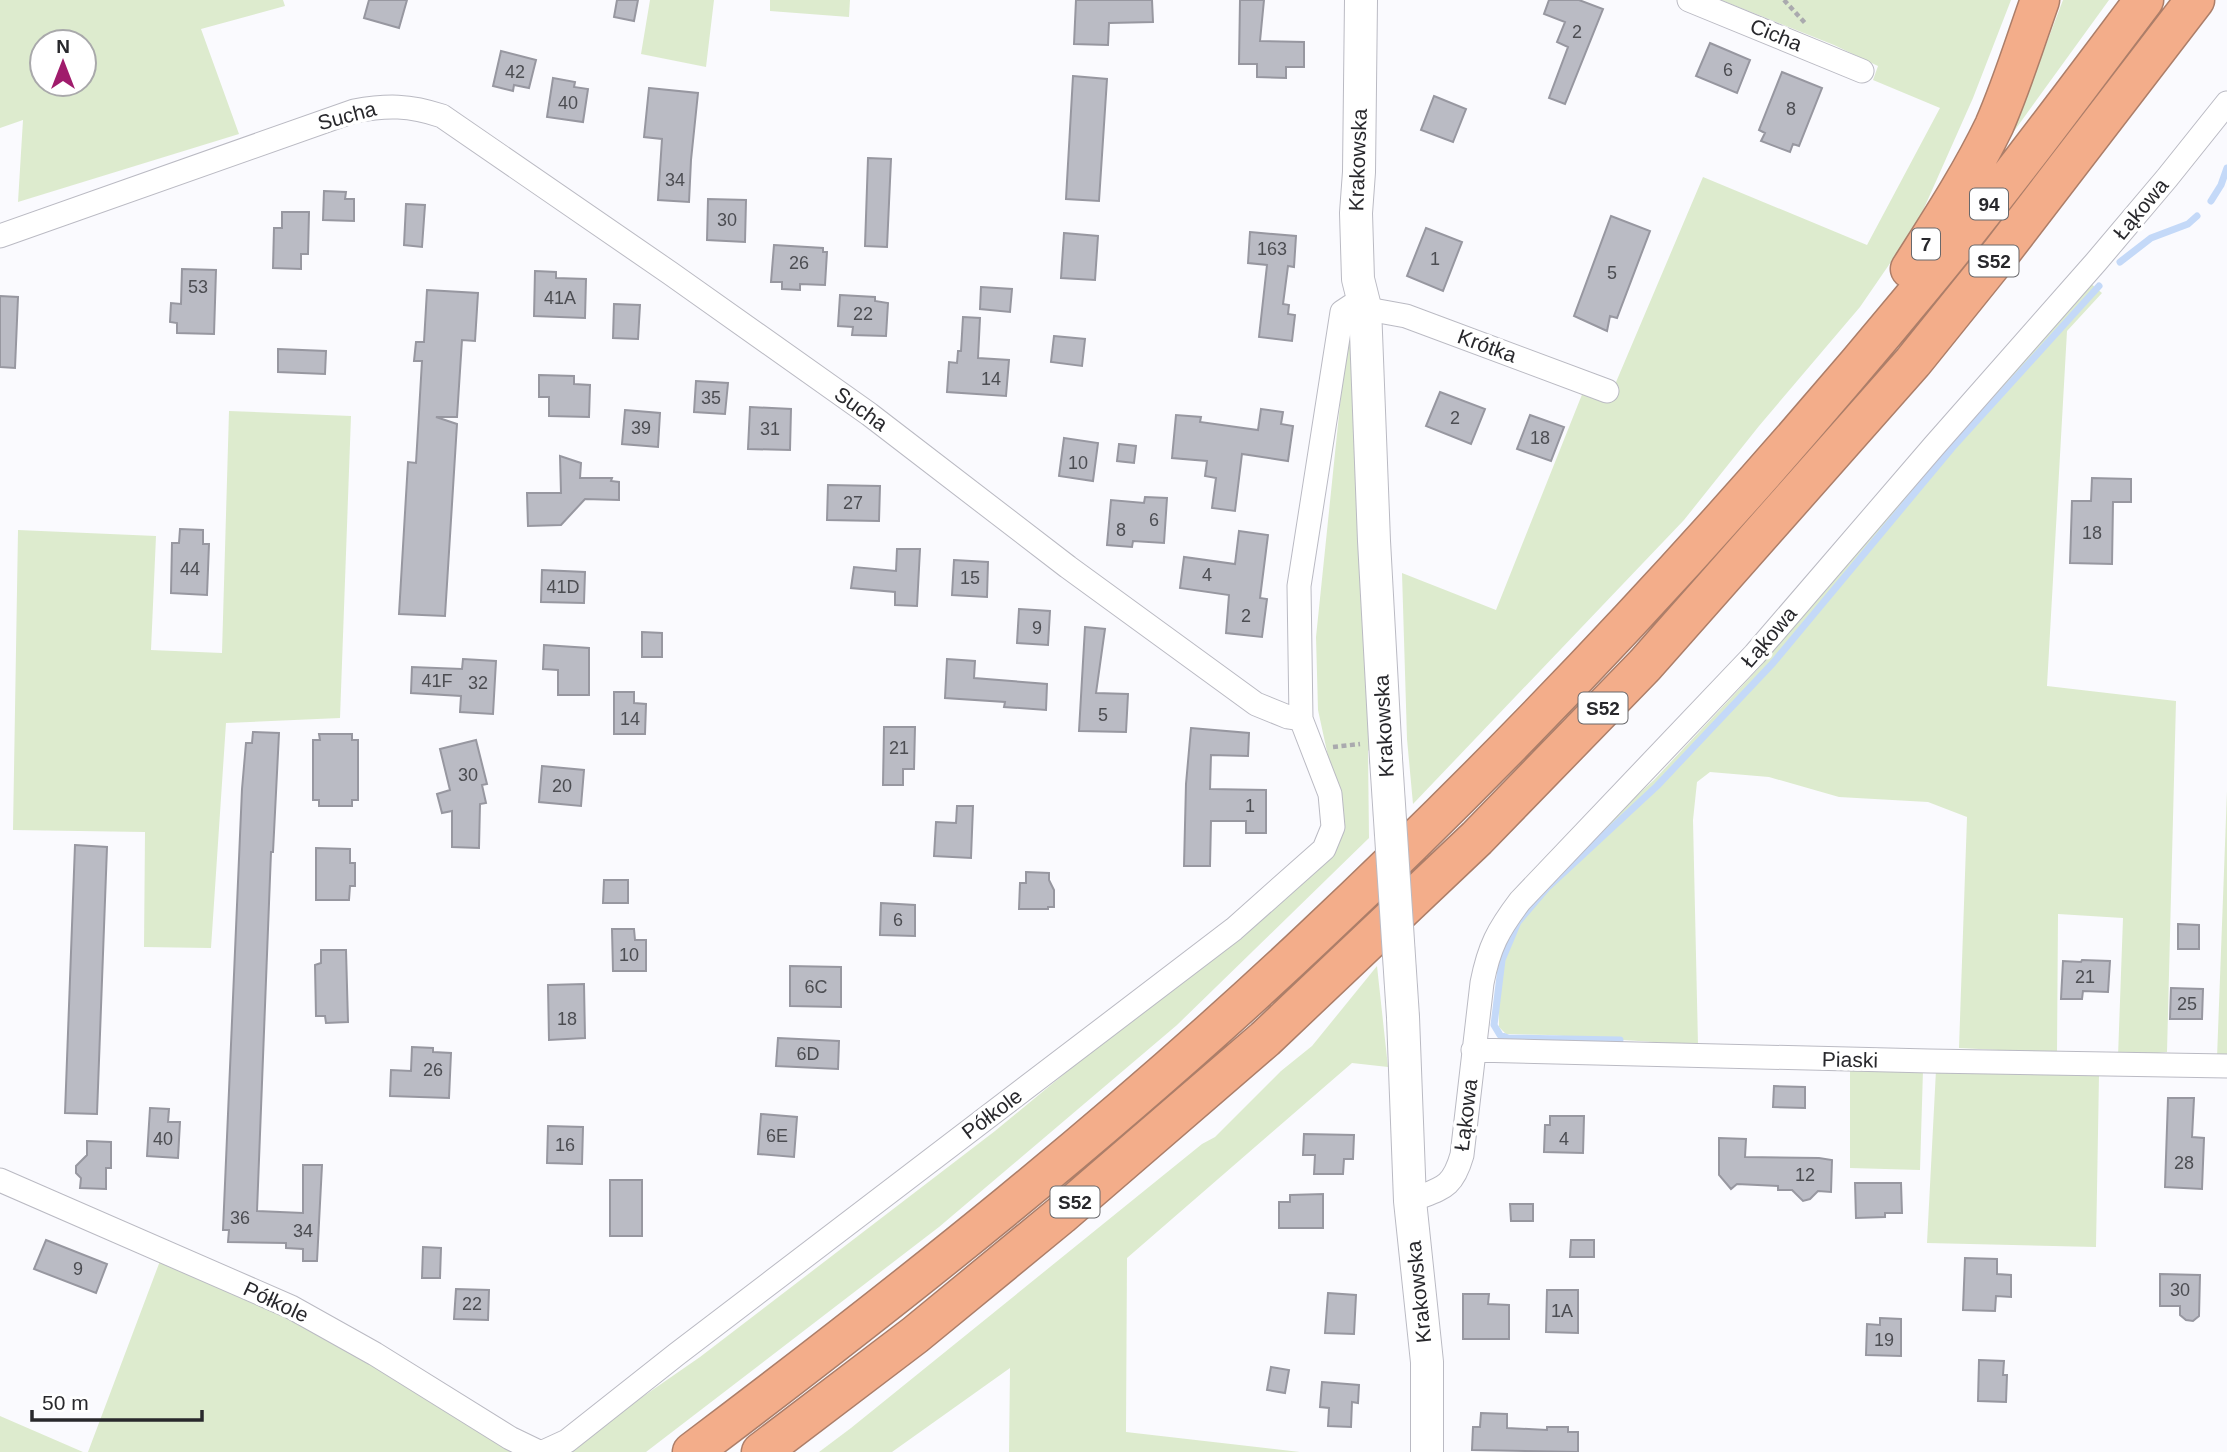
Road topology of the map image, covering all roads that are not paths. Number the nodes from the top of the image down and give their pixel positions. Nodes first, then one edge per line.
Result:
1 (1361, 0) edge
2 (1689, 0) edge
3 (2040, 0) edge
4 (2144, 0) edge
5 (2195, 0) edge
6 (1862, 71) dead end
7 (2227, 103) edge
8 (0, 236) edge
9 (1365, 307) junction
10 (1607, 391) dead end
11 (1826, 401) junction
12 (1301, 719) junction
13 (1473, 1051) junction
14 (2227, 1066) edge
15 (0, 1180) edge
16 (1410, 1201) junction
17 (541, 1452) edge
18 (692, 1452) edge
19 (761, 1452) edge
20 (1427, 1452) edge

1 - 9 street, Krakowska
2 - 6 street, Cicha
3 - 11 highway, 7
4 - 11 highway, 94
5 - 19 highway, S52
7 - 13 street, Łąkowa
8 - 12 street, Sucha
9 - 10 street, Krótka
9 - 12 street
9 - 16 street, Krakowska, bridge
11 - 18 highway, S52
12 - 17 street, Półkole
13 - 14 street, Piaski
13 - 16 street, Łąkowa
15 - 17 street, Półkole
16 - 20 street, Krakowska

